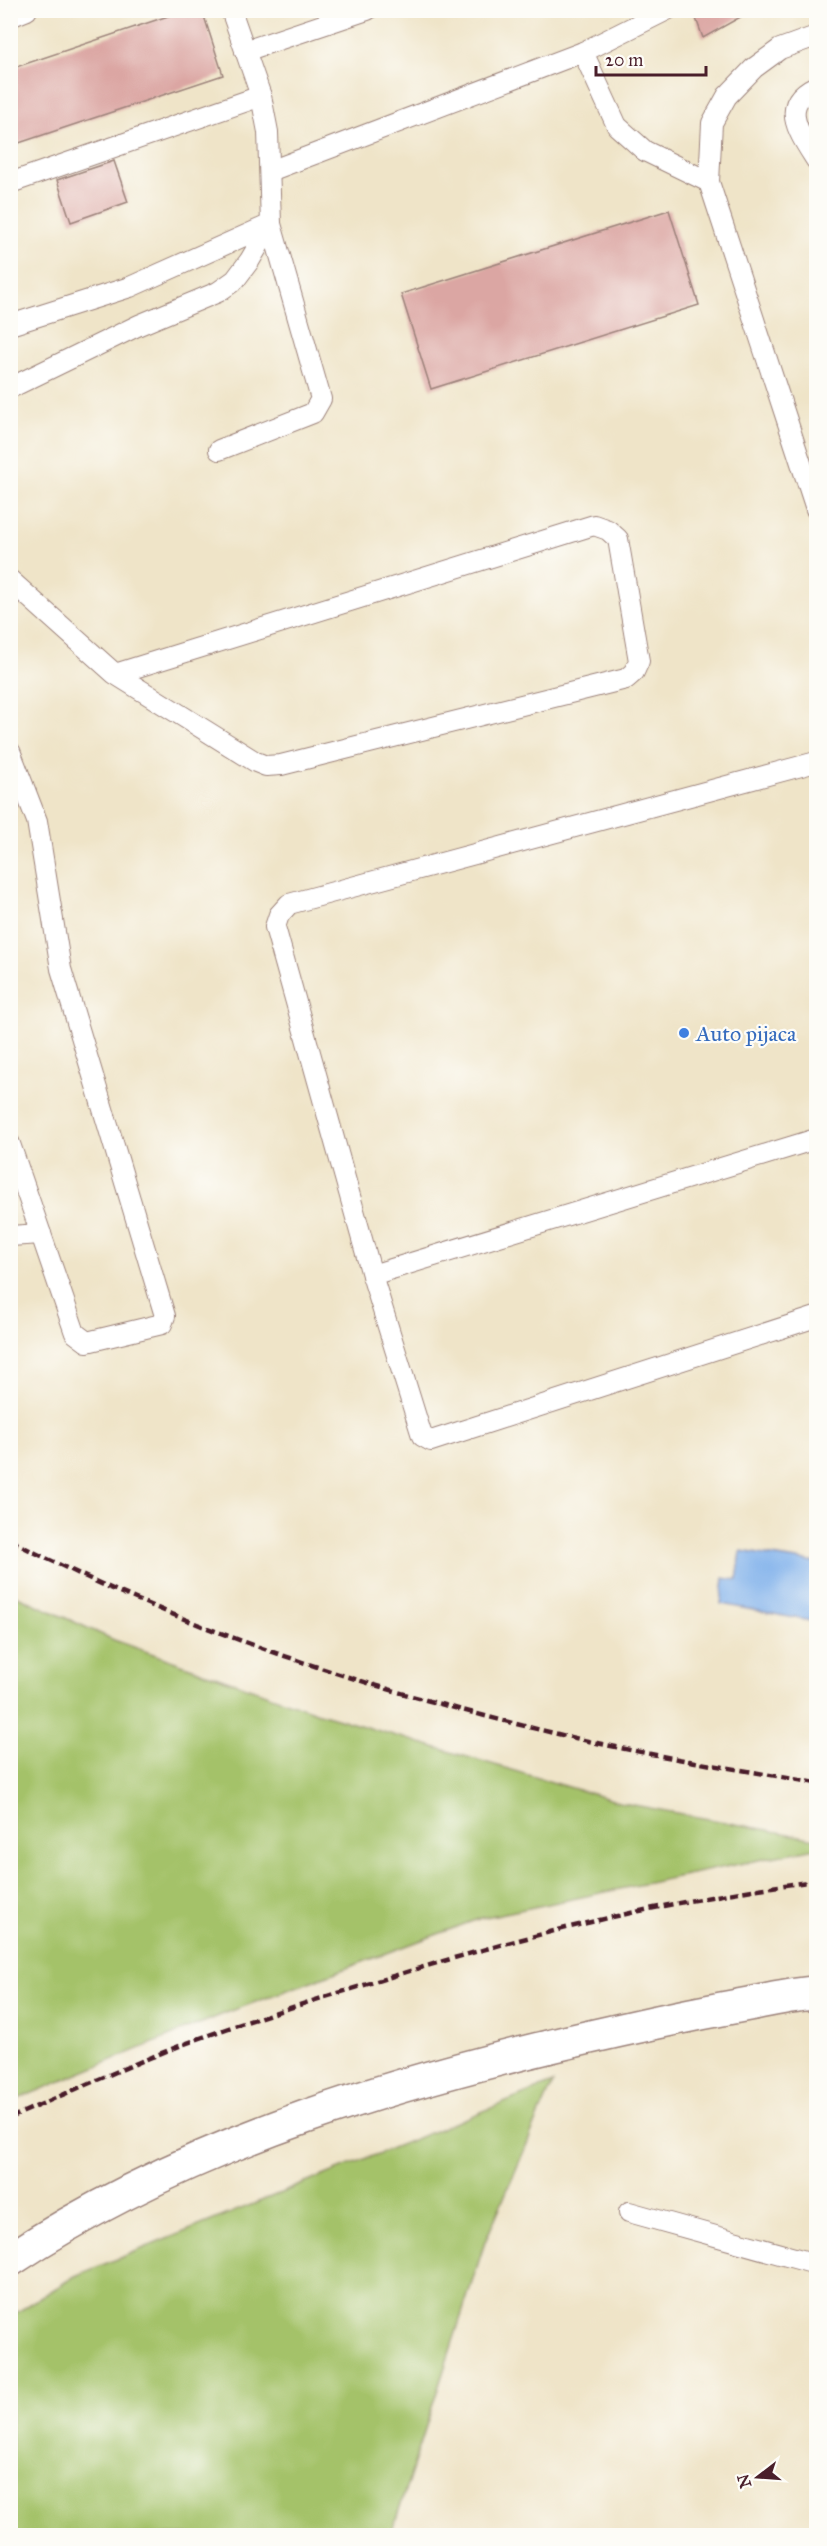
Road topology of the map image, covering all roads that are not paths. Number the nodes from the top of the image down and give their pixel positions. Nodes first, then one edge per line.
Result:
1 (27, 10) edge
2 (231, 10) edge
3 (367, 10) edge
4 (667, 10) edge
5 (10, 16) edge
6 (816, 36) edge
7 (245, 51) junction
8 (583, 52) junction
9 (816, 87) edge
10 (261, 96) junction
11 (816, 160) edge
12 (270, 171) junction
13 (709, 182) junction
14 (10, 183) edge
15 (271, 224) junction
16 (10, 325) edge
17 (10, 388) edge
18 (219, 450) dead end
19 (816, 509) edge
20 (10, 580) edge
21 (116, 674) junction
22 (10, 751) edge
23 (816, 762) edge
24 (816, 1139) edge
25 (10, 1144) edge
26 (41, 1234) junction
27 (10, 1236) edge
28 (372, 1275) junction
29 (816, 1317) edge
30 (816, 1993) edge
31 (629, 2212) dead end
32 (10, 2260) edge
33 (816, 2264) edge

1 - 5 lane
2 - 7 lane
3 - 7 lane
4 - 8 lane
6 - 13 lane
7 - 10 lane
8 - 12 lane
8 - 13 lane
9 - 11 lane
10 - 12 lane
10 - 14 lane
12 - 15 lane
13 - 19 lane
15 - 16 lane
15 - 17 lane
15 - 18 lane
20 - 21 lane
21 - 21 lane
22 - 26 lane
23 - 28 lane
24 - 28 lane
25 - 26 lane
26 - 27 lane
28 - 29 lane
30 - 32 street
31 - 33 lane

